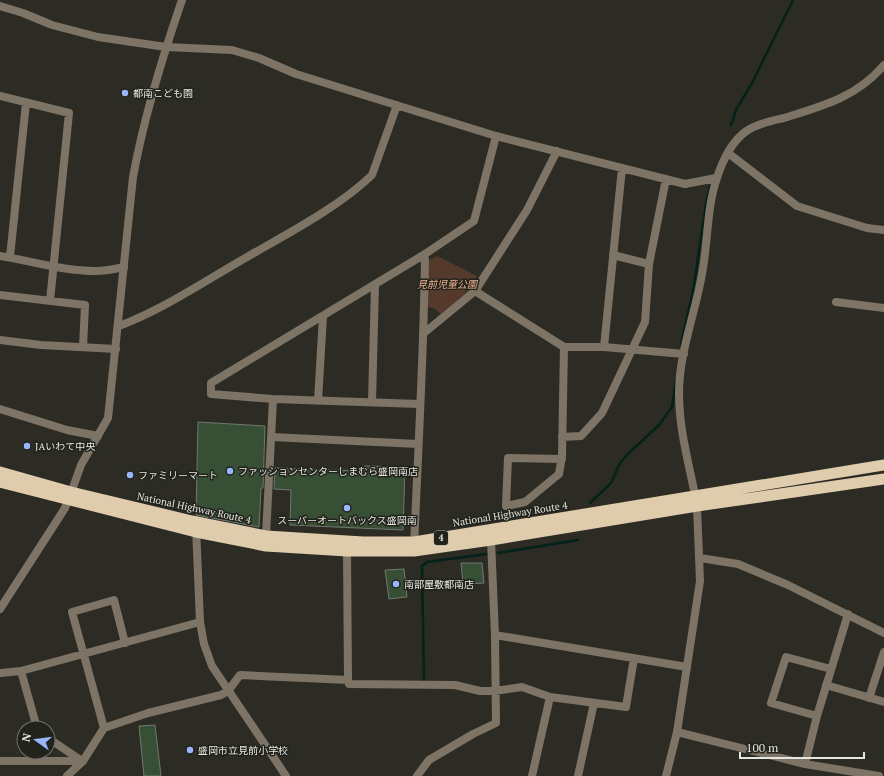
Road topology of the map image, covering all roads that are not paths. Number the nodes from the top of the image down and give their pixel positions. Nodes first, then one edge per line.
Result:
1 (182, 0) edge
2 (0, 6) edge
3 (166, 47) junction
4 (883, 68) edge
5 (0, 96) edge
6 (26, 103) junction
7 (397, 105) junction
8 (496, 136) junction
9 (557, 151) junction
10 (728, 153) junction
11 (622, 168) junction
12 (716, 178) junction
13 (666, 179) junction
14 (884, 230) edge
15 (425, 254) junction
16 (614, 255) junction
17 (0, 256) edge
18 (10, 257) junction
19 (649, 264) junction
20 (52, 267) junction
21 (124, 267) junction
22 (375, 285) junction
23 (475, 291) junction
24 (0, 295) edge
25 (50, 301) junction
26 (836, 302) dead end
27 (884, 308) edge
28 (323, 316) junction
29 (119, 326) junction
30 (424, 334) junction
31 (0, 340) edge
32 (83, 347) junction
33 (564, 347) junction
34 (604, 347) junction
35 (116, 349) junction
36 (633, 350) junction
37 (684, 354) junction
38 (273, 399) junction
39 (318, 401) junction
40 (372, 402) junction
41 (419, 404) junction
42 (0, 409) edge
43 (98, 436) junction
44 (562, 436) junction
45 (271, 437) junction
46 (418, 444) junction
47 (562, 458) junction
48 (884, 465) edge
49 (0, 472) edge
50 (884, 479) edge
51 (0, 482) edge
52 (69, 496) junction
53 (696, 501) junction
54 (196, 527) junction
55 (266, 536) junction
56 (491, 540) junction
57 (414, 546) junction
58 (347, 551) junction
59 (700, 558) junction
60 (0, 609) edge
61 (848, 614) junction
62 (200, 622) junction
63 (884, 633) edge
64 (495, 635) junction
65 (125, 643) junction
66 (884, 652) edge
67 (85, 654) junction
68 (634, 658) junction
69 (687, 668) junction
70 (831, 669) junction
71 (21, 671) junction
72 (0, 673) edge
73 (348, 680) junction
74 (826, 685) junction
75 (228, 691) junction
76 (495, 691) junction
77 (550, 697) junction
78 (869, 698) junction
79 (884, 702) edge
80 (594, 703) junction
81 (817, 716) junction
82 (34, 720) edge
83 (104, 728) junction
84 (677, 732) junction
85 (56, 743) edge
86 (0, 760) edge
87 (83, 761) junction
88 (805, 764) junction
89 (67, 776) edge
90 (286, 776) edge
91 (417, 776) edge
92 (532, 776) edge
93 (578, 776) edge
94 (666, 776) edge
95 (878, 776) edge

1 - 3 street
2 - 3 street
3 - 7 street
3 - 21 street
4 - 10 street
5 - 6 street
6 - 18 street
6 - 20 street
7 - 8 street
7 - 29 street
8 - 9 street
8 - 15 street
9 - 11 street
9 - 23 street
10 - 12 street
10 - 14 street
11 - 13 street
11 - 16 street
12 - 13 street
12 - 37 street
13 - 19 street
15 - 22 street
15 - 30 street
16 - 19 street
16 - 34 street
17 - 18 street
18 - 20 street
19 - 36 street
20 - 21 street
20 - 25 street
21 - 29 street
22 - 28 street
22 - 40 street
23 - 30 street
23 - 33 street
24 - 25 street
25 - 32 street
26 - 27 street
28 - 38 street
28 - 39 street
29 - 35 street
30 - 41 street
31 - 32 street
32 - 35 street
33 - 34 street
33 - 44 street
34 - 36 street
35 - 43 street
36 - 37 street
36 - 44 street
37 - 53 street
38 - 39 street
38 - 45 street
39 - 40 street
40 - 41 street
41 - 46 street
42 - 43 street
43 - 52 street
44 - 47 street
45 - 46 street
45 - 55 street
46 - 57 street
47 - 47 street
48 - 53 highway, National Highway Route 4 / 4
49 - 52 highway, National Highway Route 4 / 4
50 - 53 highway, National Highway Route 4 / 4
51 - 52 highway, National Highway Route 4 / 4
52 - 54 highway, National Highway Route 4 / 4
52 - 60 street
53 - 56 highway, National Highway Route 4 / 4
53 - 57 highway, National Highway Route 4 / 4
53 - 59 street
54 - 55 highway, National Highway Route 4 / 4
54 - 58 highway, National Highway Route 4 / 4
54 - 62 street
55 - 57 highway, National Highway Route 4 / 4
56 - 57 highway, National Highway Route 4 / 4
56 - 64 street
57 - 58 highway, National Highway Route 4 / 4
58 - 73 street
59 - 61 street
59 - 69 street
61 - 63 street
61 - 70 street
62 - 65 street
62 - 75 street
64 - 68 street
64 - 76 street
65 - 67 street
65 - 67 street
66 - 78 street
67 - 71 street
67 - 83 street
68 - 69 street
68 - 80 street
69 - 84 street
70 - 74 street
70 - 81 street
71 - 72 street
71 - 82 street
73 - 75 street
73 - 76 street
74 - 78 street
74 - 81 street
75 - 83 street
75 - 90 street
76 - 77 street
76 - 91 street
77 - 80 street
77 - 92 street
78 - 79 street
80 - 93 street
81 - 88 street
83 - 87 street
84 - 88 street
84 - 94 street
85 - 87 street
86 - 87 street
87 - 89 street
88 - 95 street

